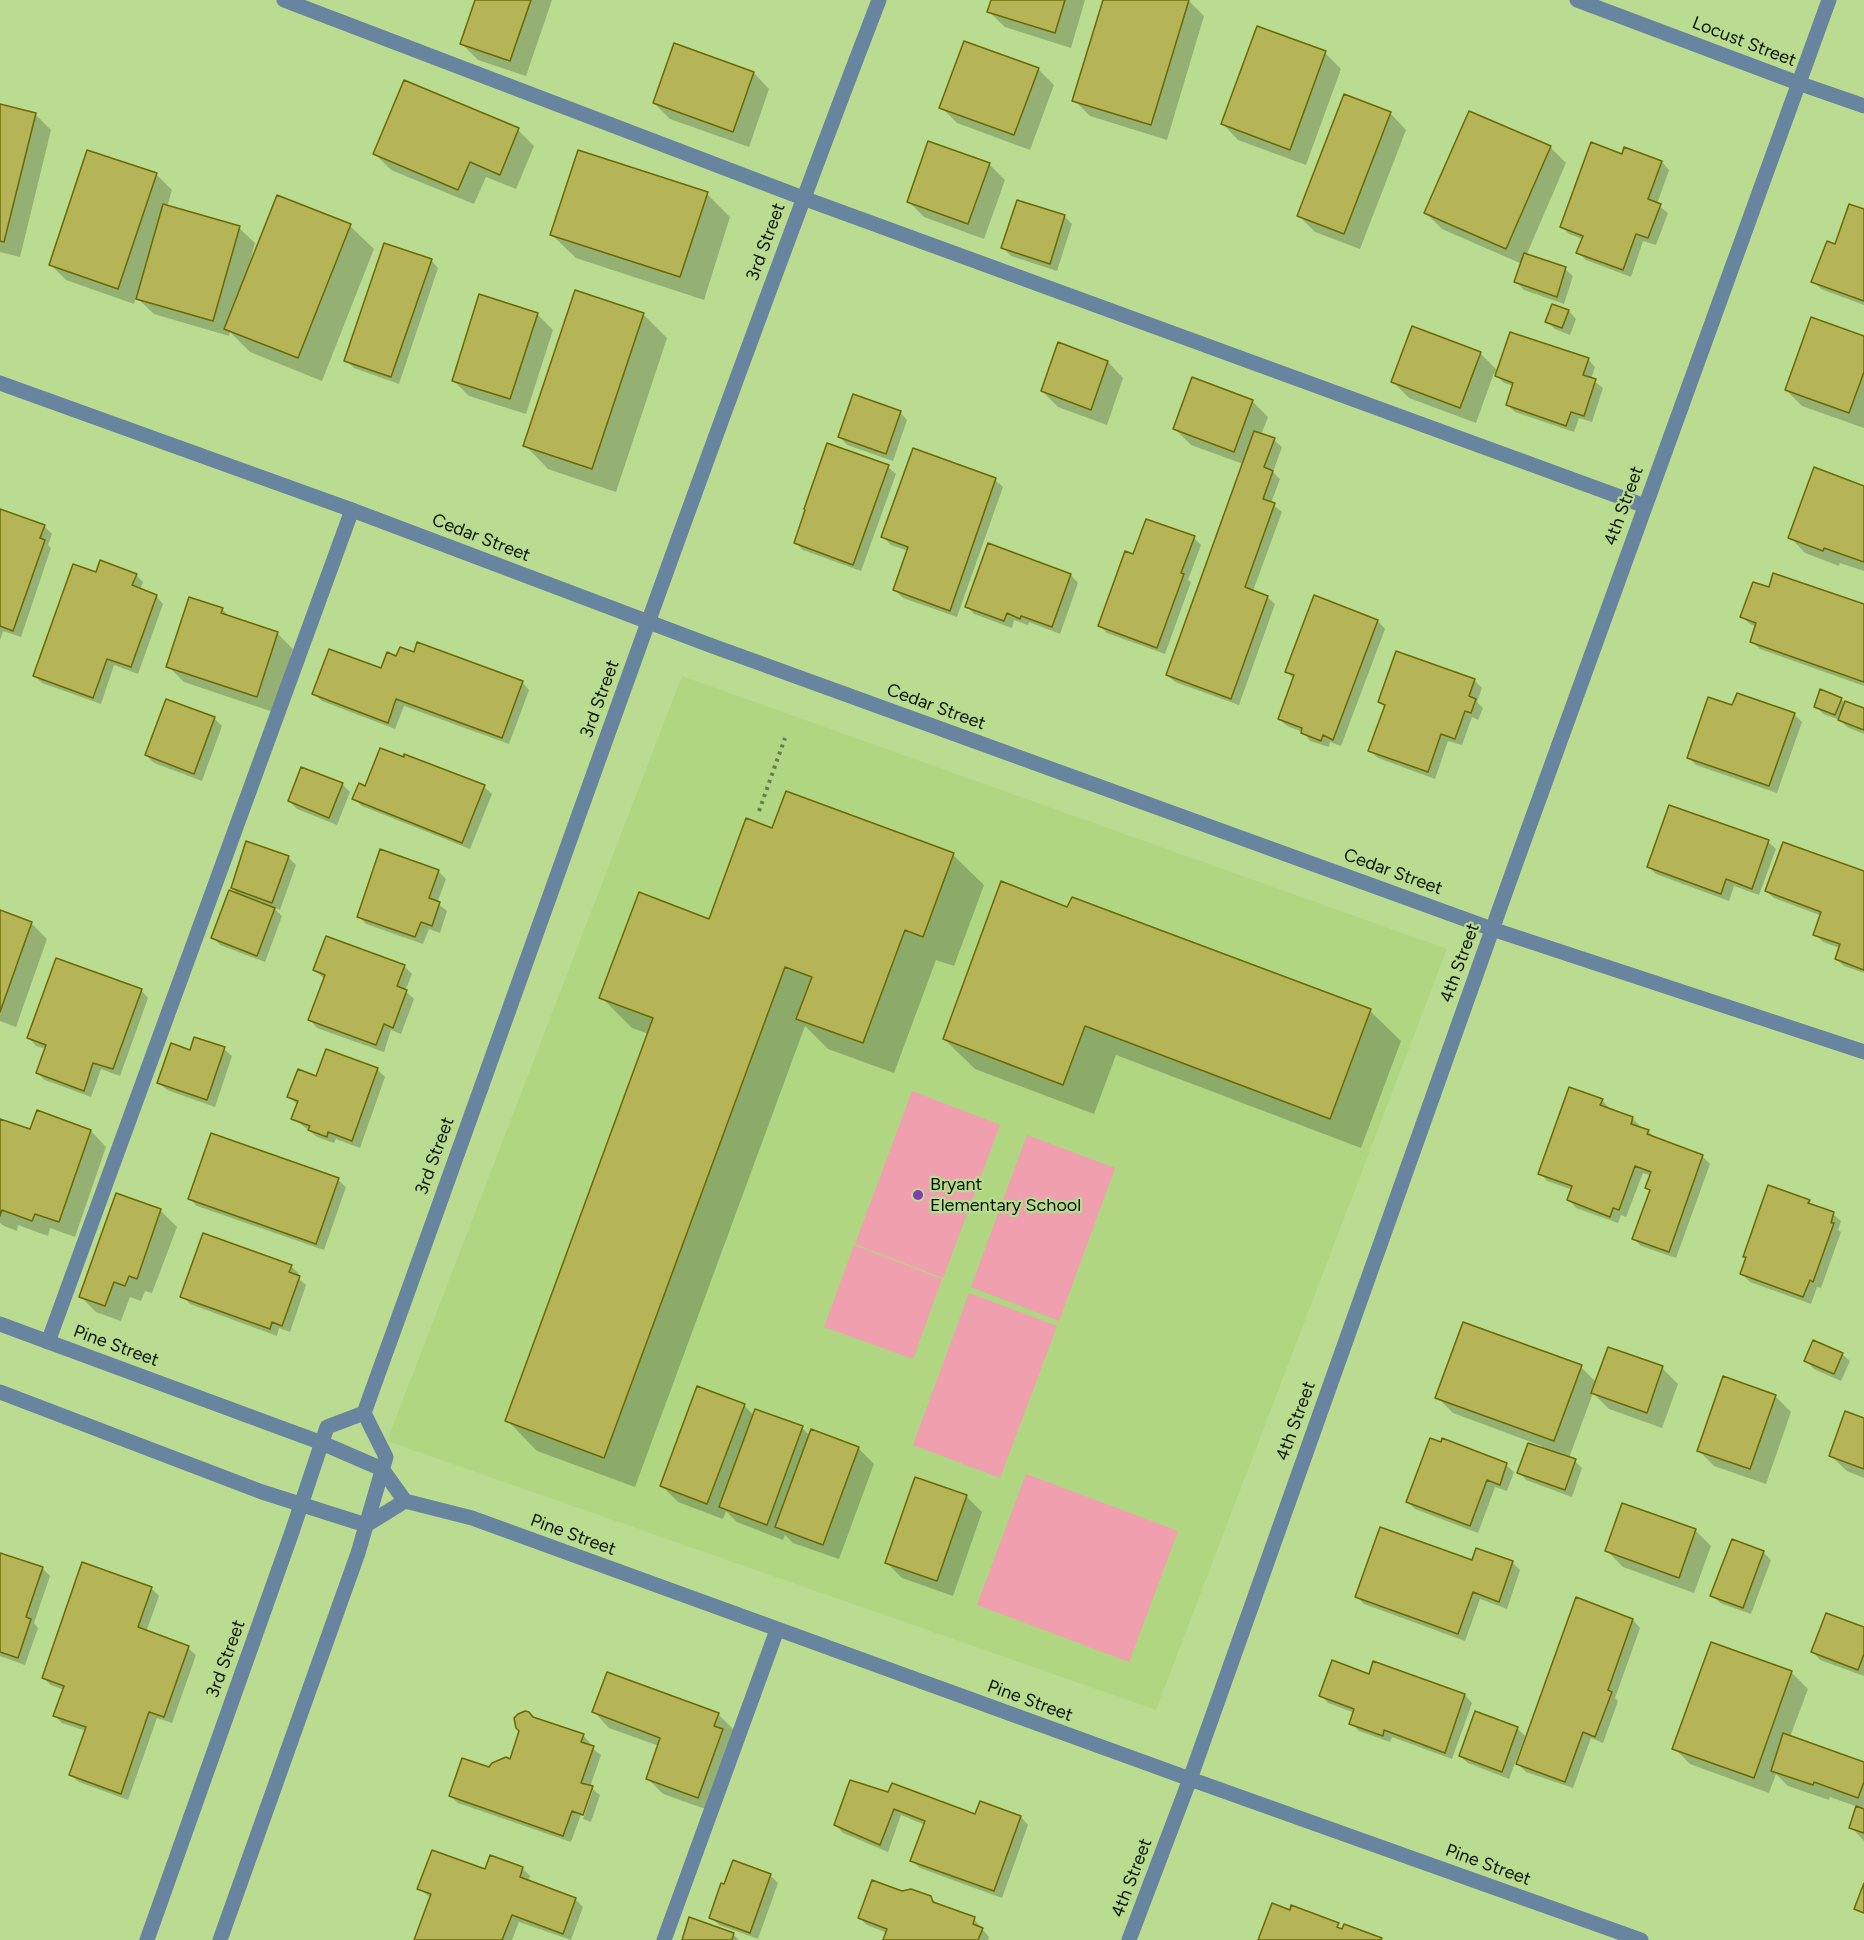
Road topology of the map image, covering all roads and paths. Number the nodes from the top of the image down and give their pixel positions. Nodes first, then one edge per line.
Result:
1 (284, 0) edge
2 (879, 0) edge
3 (1577, 0) edge
4 (1829, 0) edge
5 (1798, 83) junction
6 (1864, 106) edge
7 (803, 198) junction
8 (0, 383) edge
9 (1645, 506) junction
10 (352, 510) junction
11 (648, 622) junction
12 (785, 738) dead end
13 (759, 812) dead end
14 (1492, 929) junction
15 (1864, 1052) edge
16 (0, 1324) edge
17 (48, 1342) junction
18 (0, 1392) edge
19 (364, 1413) junction
20 (322, 1443) junction
21 (382, 1469) junction
22 (405, 1501) junction
23 (301, 1504) junction
24 (366, 1525) junction
25 (777, 1630) junction
26 (1190, 1779) junction
27 (1604, 1934) edge
28 (147, 1940) edge
29 (220, 1940) edge
30 (664, 1940) edge
31 (1129, 1940) edge
32 (1641, 1940) edge

1 - 7 street
2 - 7 street, 3rd Street
3 - 5 street, Locust Street
4 - 5 street, 4th Street
5 - 6 street, Locust Street
5 - 9 street, 4th Street
7 - 9 street
7 - 11 street, 3rd Street
8 - 10 street, Cedar Street
9 - 14 street, 4th Street
10 - 11 street, Cedar Street
10 - 17 street
11 - 14 street, Cedar Street
11 - 19 street, 3rd Street
12 - 13 path
14 - 15 street, Cedar Street
14 - 26 street, 4th Street
16 - 17 street, Pine Street
17 - 20 street, Pine Street
18 - 23 street
19 - 20 street, 3rd Street
19 - 21 street
20 - 21 street, Pine Street
20 - 23 street, 3rd Street
21 - 22 street
21 - 24 street
22 - 24 street
22 - 25 street, Pine Street
23 - 24 street
23 - 28 street, 3rd Street
24 - 29 street
25 - 26 street, Pine Street
25 - 30 street
26 - 27 street, Pine Street
26 - 31 street, 4th Street
27 - 32 street, Pine Street

